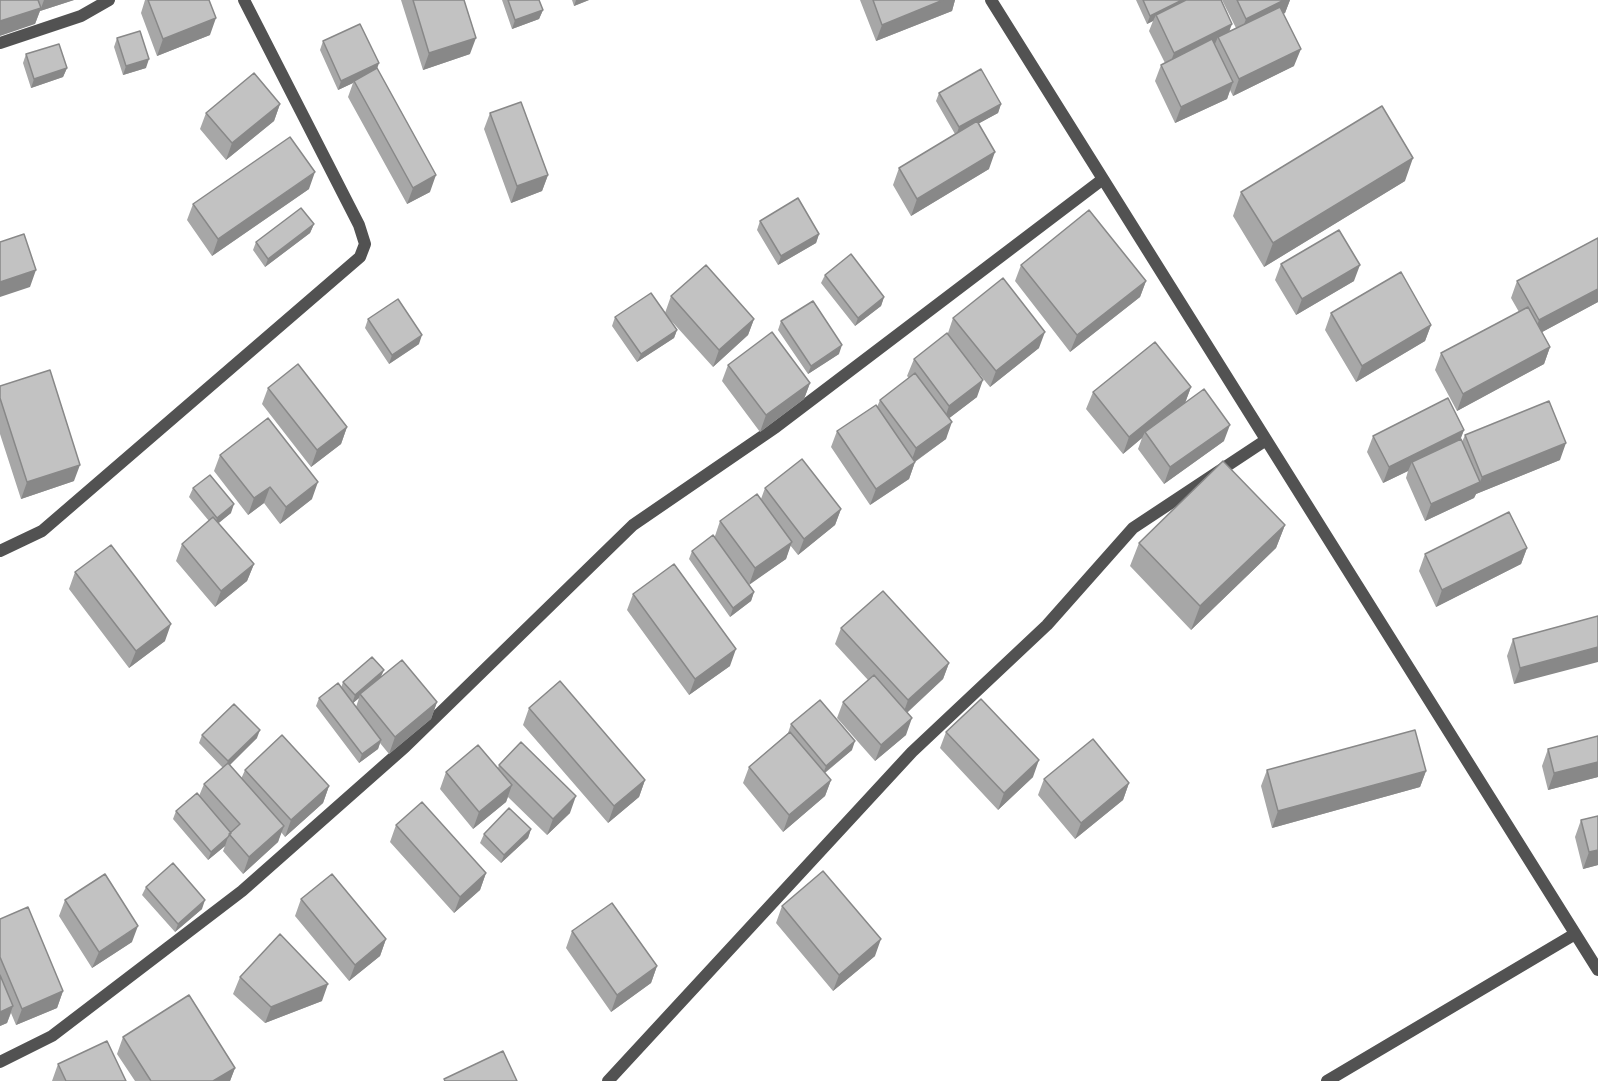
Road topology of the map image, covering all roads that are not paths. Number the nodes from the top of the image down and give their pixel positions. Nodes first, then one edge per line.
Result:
1 (110, 0) edge
2 (243, 0) edge
3 (991, 0) edge
4 (0, 43) edge
5 (1103, 179) junction
6 (1266, 440) junction
7 (0, 551) edge
8 (1575, 934) junction
9 (1598, 970) edge
10 (0, 1062) edge
11 (608, 1081) edge
12 (1327, 1081) edge

1 - 4 street
2 - 7 street
3 - 5 street
5 - 6 street
5 - 10 street
6 - 8 street
6 - 11 street
8 - 9 street
8 - 12 street

